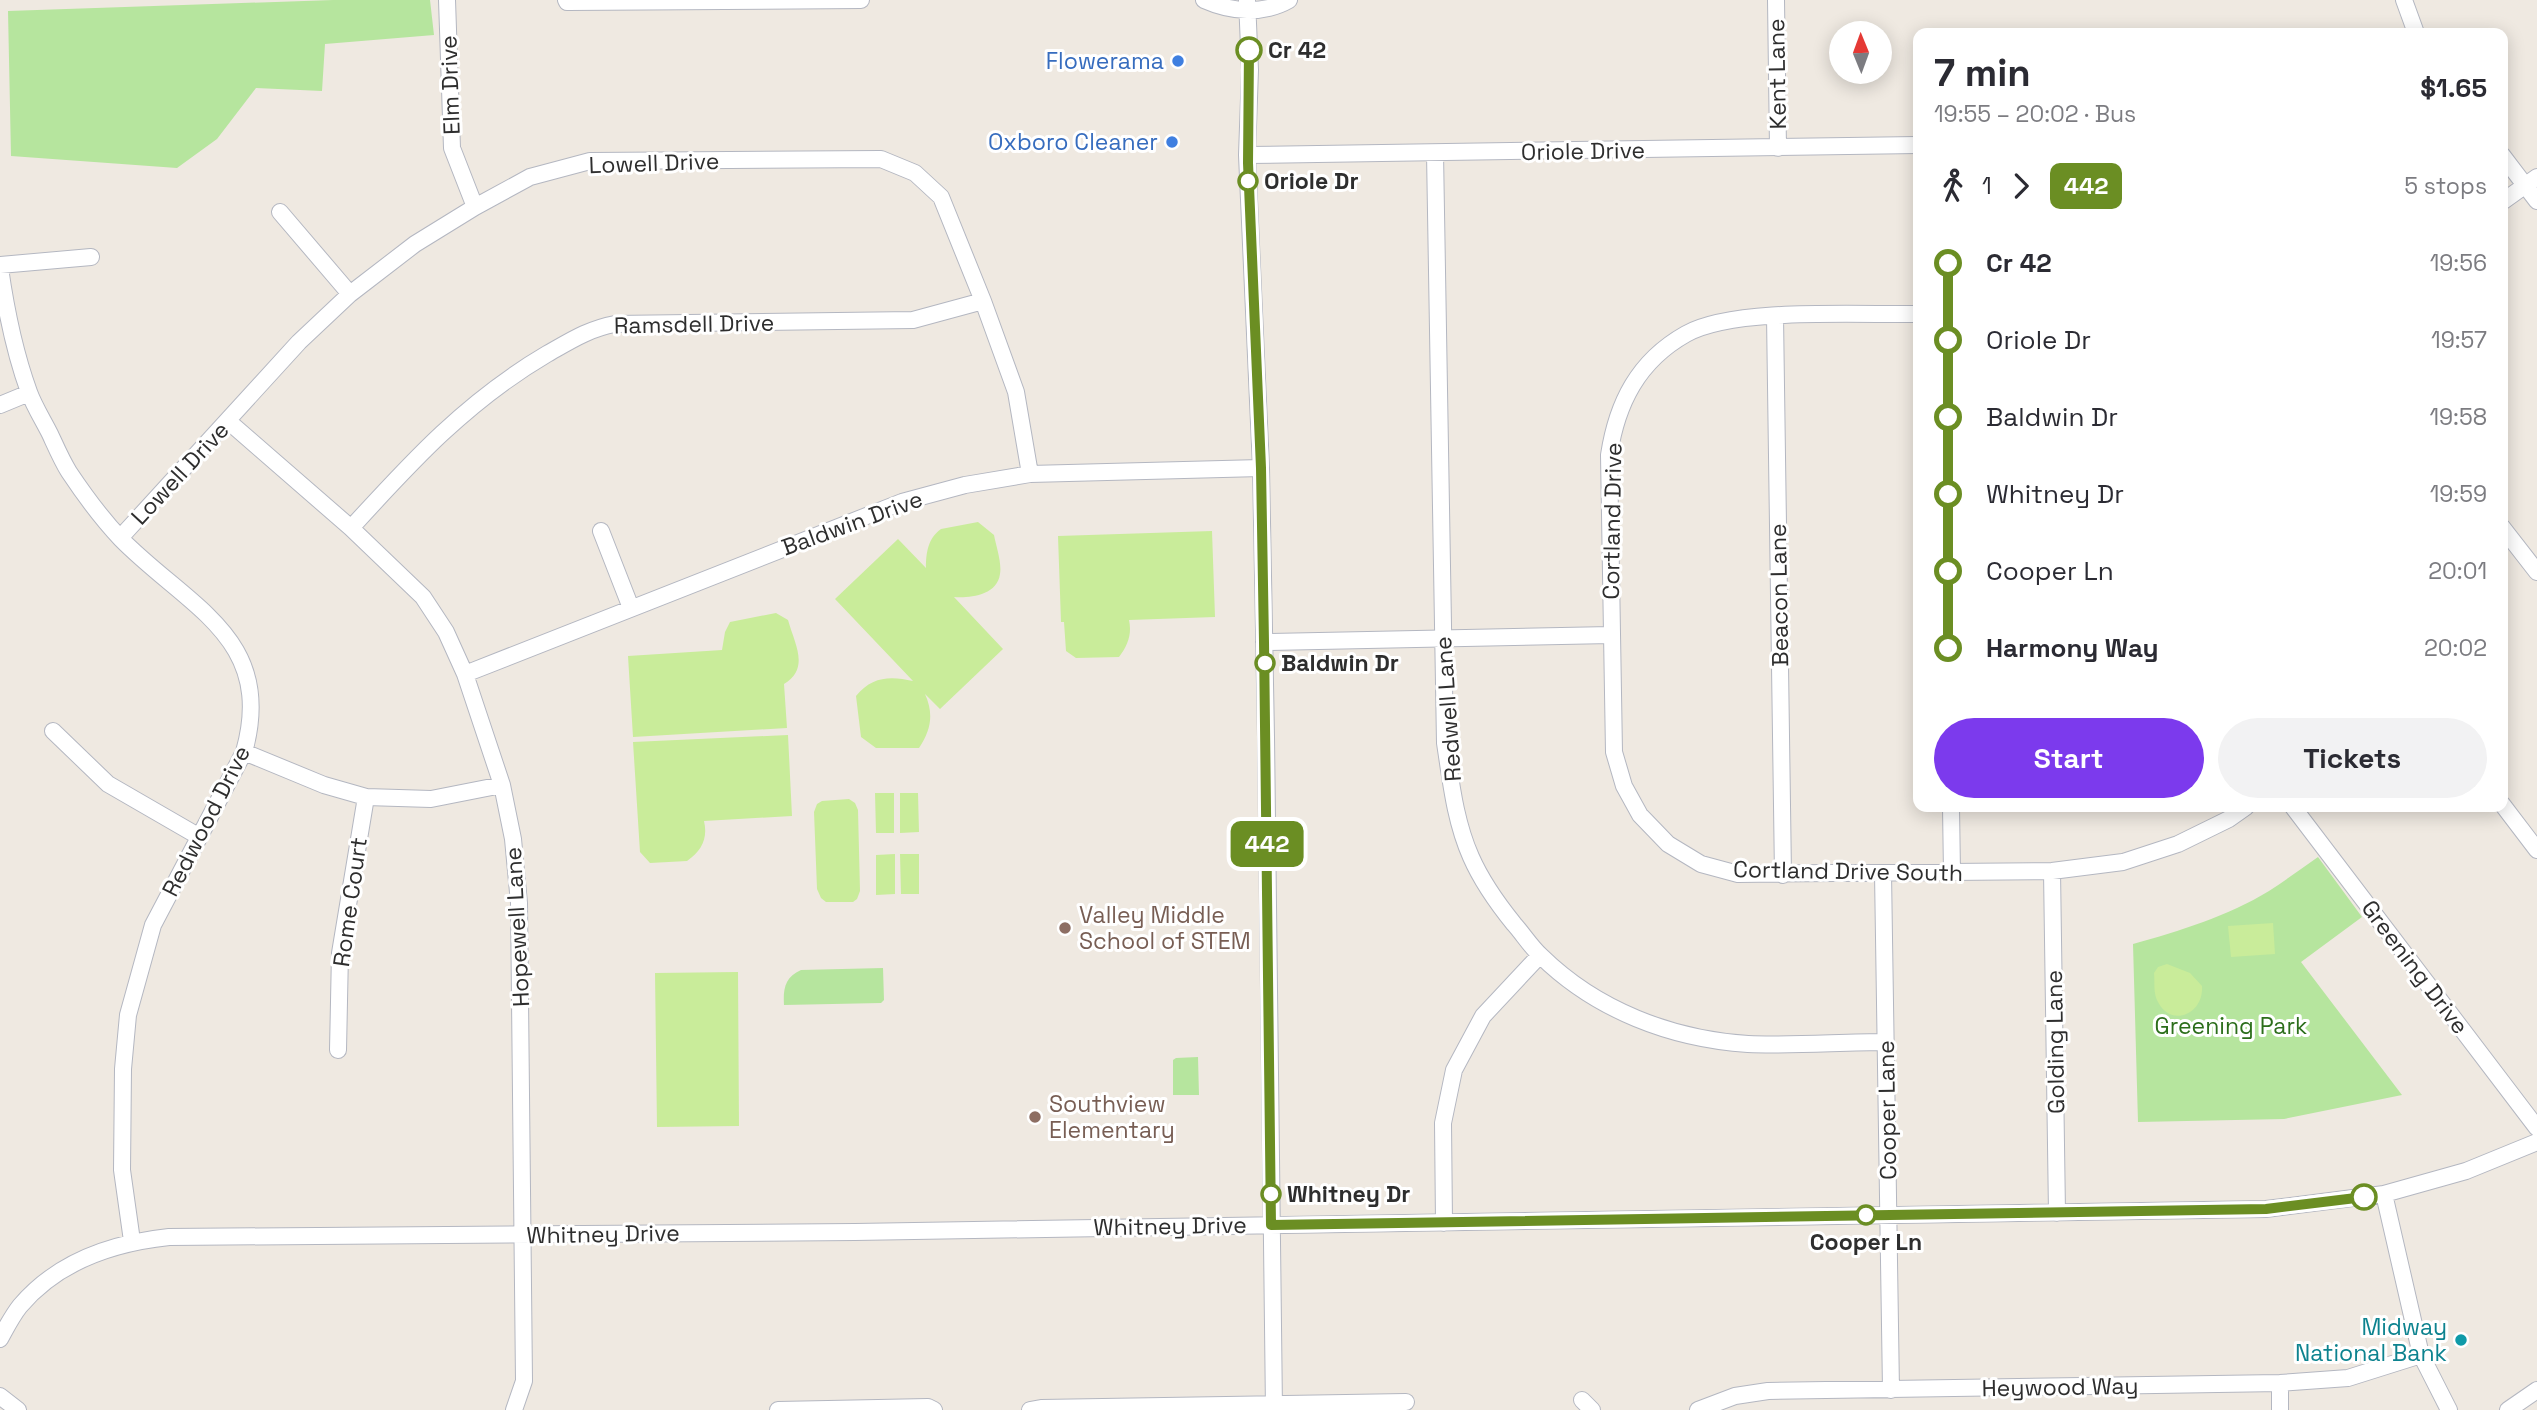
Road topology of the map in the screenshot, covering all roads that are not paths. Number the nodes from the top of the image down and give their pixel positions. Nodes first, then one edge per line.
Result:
1 (447, 0) edge
2 (566, 0) edge
3 (861, 0) edge
4 (1204, 0) edge
5 (1289, 0) edge
6 (1776, 0) edge
7 (2404, 0) edge
8 (1247, 5) edge
9 (2414, 28) edge
10 (1913, 145) edge
11 (1778, 148) junction
12 (1435, 153) junction
13 (1247, 155) junction
14 (2508, 160) edge
15 (2531, 181) edge
16 (2508, 198) edge
17 (2537, 201) edge
18 (475, 207) junction
19 (280, 212) dead end
20 (91, 257) dead end
21 (0, 266) edge
22 (350, 294) junction
23 (983, 301) junction
24 (1913, 314) edge
25 (1775, 316) junction
26 (29, 393) junction
27 (0, 405) edge
28 (228, 421) junction
29 (1261, 468) junction
30 (1030, 474) junction
31 (351, 528) junction
32 (601, 531) dead end
33 (2508, 535) edge
34 (120, 538) junction
35 (2537, 572) edge
36 (631, 608) junction
37 (1611, 635) junction
38 (1443, 638) junction
39 (1264, 642) junction
40 (465, 674) junction
41 (53, 731) dead end
42 (244, 752) junction
43 (502, 785) junction
44 (366, 797) junction
45 (1951, 812) edge
46 (2239, 812) edge
47 (2297, 812) edge
48 (2508, 812) edge
49 (198, 836) junction
50 (2537, 850) edge
51 (2052, 871) junction
52 (1884, 873) junction
53 (1952, 873) junction
54 (1783, 875) junction
55 (1540, 955) junction
56 (1886, 1042) junction
57 (338, 1050) dead end
58 (2537, 1128) edge
59 (2537, 1142) edge
60 (2384, 1194) junction
61 (2057, 1213) junction
62 (1889, 1215) junction
63 (1444, 1223) junction
64 (1271, 1225) junction
65 (524, 1235) junction
66 (132, 1241) junction
67 (0, 1339) edge
68 (2421, 1355) junction
69 (2280, 1383) junction
70 (1891, 1390) junction
71 (2537, 1390) edge
72 (0, 1396) edge
73 (1406, 1402) dead end
74 (1274, 1407) edge
75 (18, 1410) edge
76 (514, 1410) edge
77 (778, 1410) edge
78 (934, 1410) edge
79 (1030, 1410) edge
80 (1698, 1410) edge
81 (2280, 1410) edge
82 (2449, 1410) edge
83 (2508, 1410) edge

1 - 18 street, Elm Drive
2 - 3 street
4 - 8 street
5 - 8 street
6 - 11 street, Kent Lane
7 - 9 street
8 - 13 street
10 - 11 street, Oriole Drive
11 - 12 street, Oriole Drive
12 - 13 street, Oriole Drive
12 - 38 street, Redwell Lane
13 - 29 street
14 - 15 street
15 - 16 street
15 - 17 street
18 - 22 street, Lowell Drive
18 - 23 street, Lowell Drive
19 - 22 street
20 - 21 street
21 - 26 street, Redwood Drive
22 - 28 street, Lowell Drive
23 - 30 street, Lowell Drive
23 - 31 street, Ramsdell Drive
24 - 25 street, Cortland Drive
25 - 37 street, Cortland Drive
25 - 54 street, Beacon Lane
26 - 27 street
26 - 34 street, Redwood Drive
28 - 31 street, Hopewell Lane
28 - 34 street, Lowell Drive
29 - 30 street, Baldwin Drive
29 - 39 street
30 - 36 street, Baldwin Drive
31 - 40 street, Hopewell Lane
32 - 36 street
33 - 35 street
34 - 42 street, Redwood Drive
36 - 40 street, Baldwin Drive
37 - 38 street
37 - 54 street, Cortland Drive South
38 - 39 street
38 - 55 street, Redwell Lane
39 - 64 street
40 - 43 street, Hopewell Lane
41 - 49 street
42 - 44 street
42 - 49 street, Redwood Drive
43 - 44 street
43 - 65 street, Hopewell Lane
44 - 57 street, Rome Court
45 - 53 street
46 - 51 street, Cortland Drive South
47 - 58 street, Greening Drive
48 - 50 street
49 - 66 street, Redwood Drive
51 - 53 street, Cortland Drive South
51 - 61 street, Golding Lane
52 - 53 street, Cortland Drive South
52 - 54 street, Cortland Drive South
52 - 56 street, Cooper Lane
55 - 56 street, Redwell Lane
55 - 63 street
56 - 62 street, Cooper Lane
59 - 60 street, Whitney Drive
60 - 61 street, Whitney Drive
60 - 68 street
61 - 62 street, Whitney Drive
62 - 63 street, Whitney Drive
62 - 70 street, Cooper Lane
63 - 64 street, Whitney Drive
64 - 65 street, Whitney Drive
64 - 74 street
65 - 66 street, Whitney Drive
65 - 76 street, Hopewell Lane
66 - 67 street, Whitney Drive
68 - 69 street, Heywood Way
68 - 82 street
69 - 70 street, Heywood Way
69 - 81 street
70 - 80 street, Heywood Way
71 - 83 street
72 - 75 street
73 - 74 street
74 - 79 street
77 - 78 street

